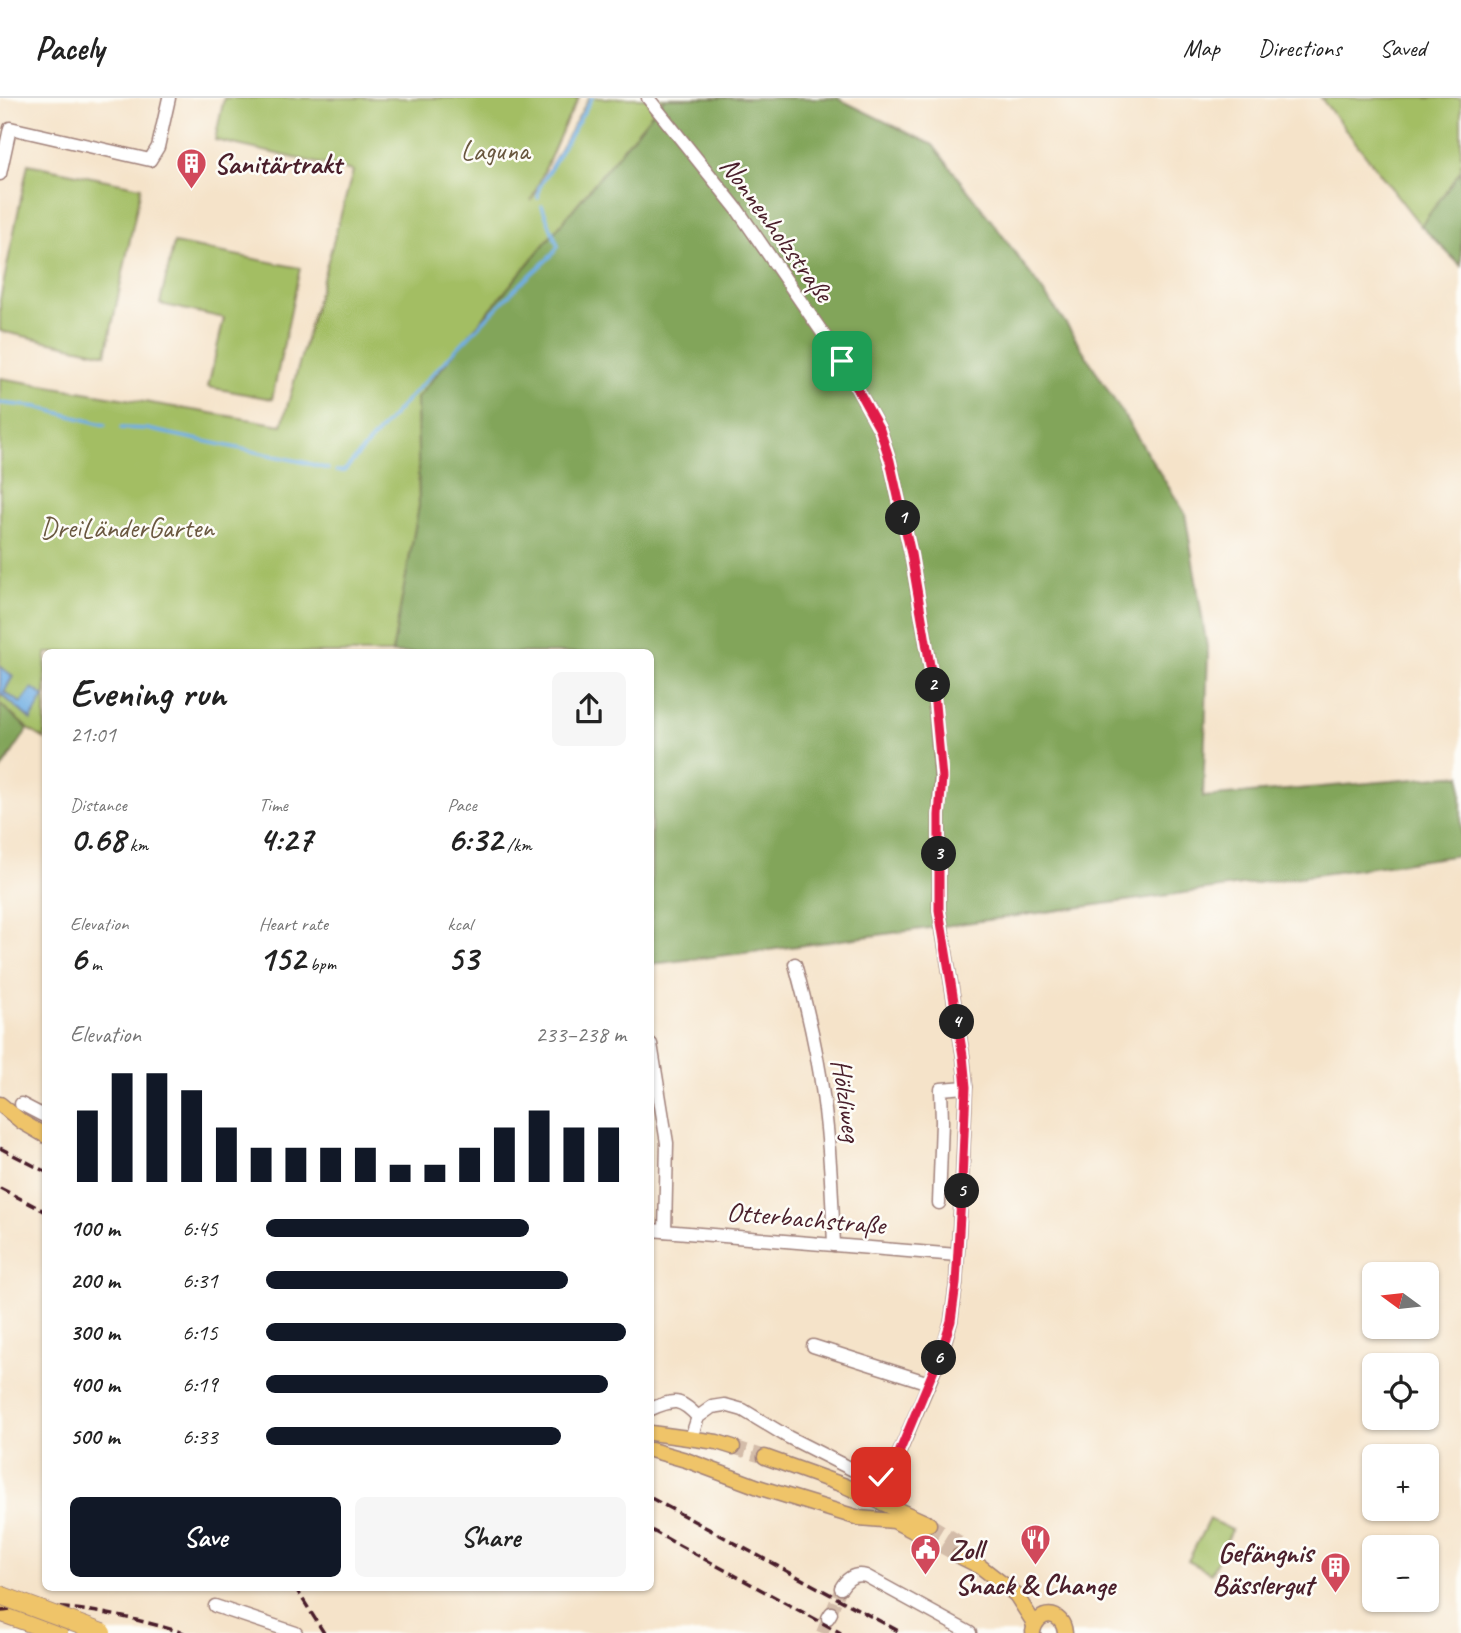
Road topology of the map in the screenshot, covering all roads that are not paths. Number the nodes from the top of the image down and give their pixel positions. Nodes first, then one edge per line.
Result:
1 (169, 98) edge
2 (648, 98) edge
3 (0, 174) edge
4 (795, 964) dead end
5 (654, 1063) edge
6 (966, 1087) junction
7 (0, 1104) edge
8 (20, 1104) dead end
9 (42, 1115) edge
10 (42, 1134) edge
11 (939, 1203) dead end
12 (654, 1230) edge
13 (665, 1231) junction
14 (834, 1245) junction
15 (957, 1255) junction
16 (813, 1346) dead end
17 (929, 1383) junction
18 (654, 1408) edge
19 (698, 1417) junction
20 (654, 1433) edge
21 (691, 1438) junction
22 (733, 1447) tunnel mouth
23 (654, 1451) edge
24 (765, 1457) tunnel mouth
25 (686, 1460) junction
26 (896, 1516) junction
27 (926, 1530) tunnel mouth
28 (962, 1551) tunnel mouth
29 (841, 1588) dead end
30 (0, 1595) edge
31 (1016, 1595) junction
32 (215, 1606) dead end
33 (0, 1612) edge
34 (1046, 1615) junction
35 (1033, 1631) edge
36 (58, 1633) edge
37 (102, 1633) edge
38 (296, 1633) edge
39 (970, 1633) edge
40 (1065, 1633) edge

1 - 3 street
2 - 6 street, Nonnenholzstraße
4 - 14 street, Hölzliweg
5 - 13 street
6 - 11 street
6 - 15 street, Nonnenholzstraße
7 - 10 main road
8 - 9 street
12 - 13 street, Otterbachstraße
13 - 14 street, Otterbachstraße
14 - 15 street, Otterbachstraße
15 - 17 street, Nonnenholzstraße
16 - 17 street
17 - 19 street, Nonnenholzstraße
18 - 19 street
19 - 21 street
20 - 21 main road
21 - 22 main road
21 - 25 main road
23 - 25 main road
24 - 26 main road
25 - 26 main road
26 - 27 main road
28 - 31 main road
29 - 39 street
30 - 37 highway, bridge
31 - 34 main road
31 - 35 main road
32 - 38 street
33 - 36 highway
34 - 35 main road
34 - 40 main road

